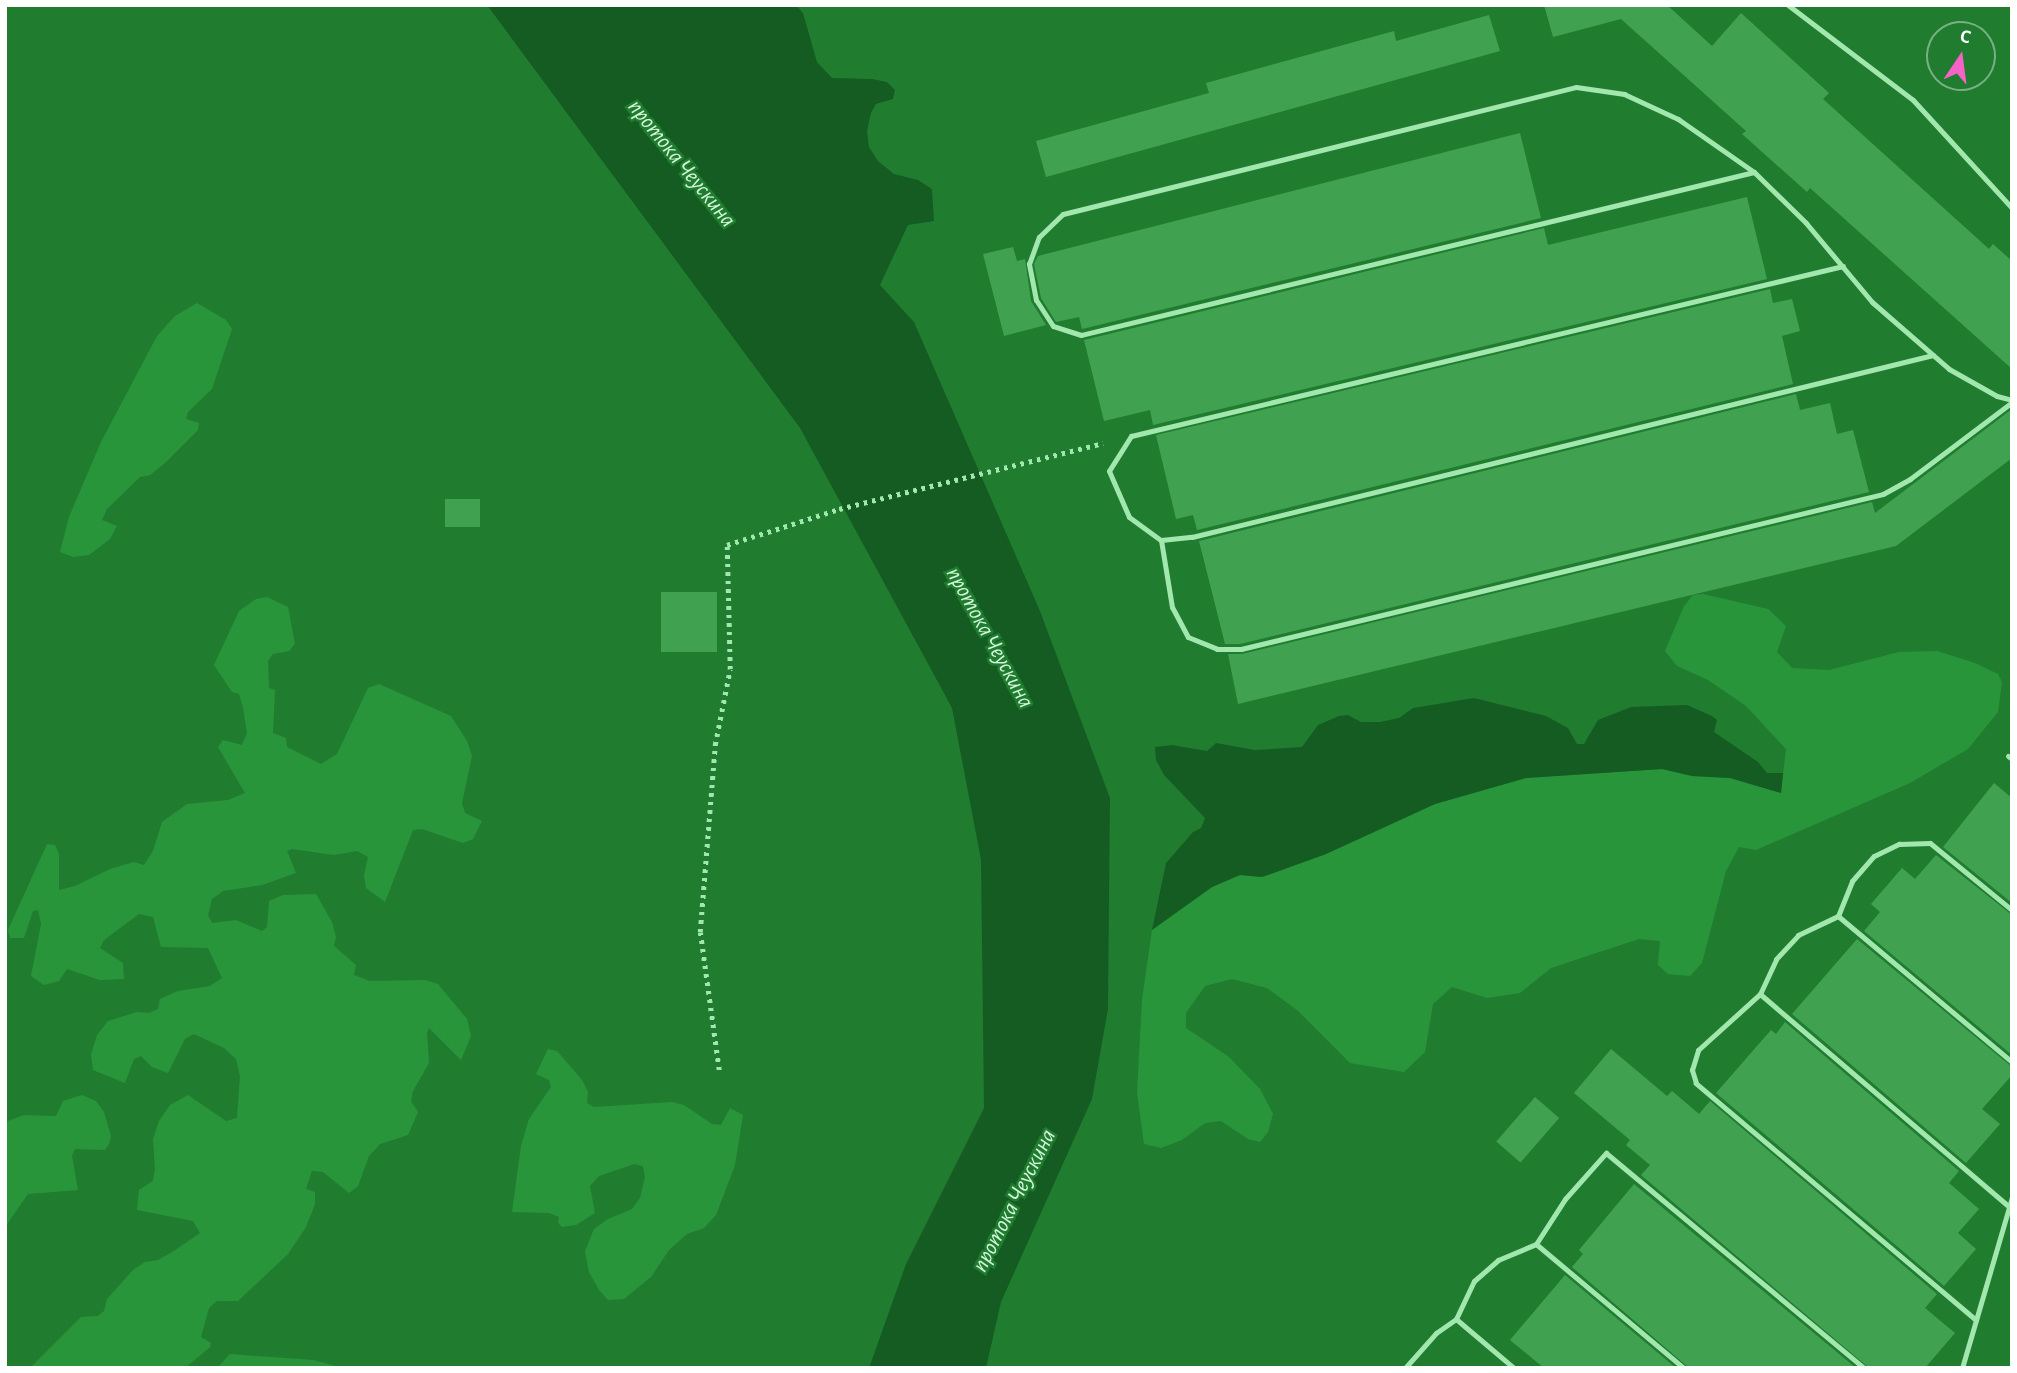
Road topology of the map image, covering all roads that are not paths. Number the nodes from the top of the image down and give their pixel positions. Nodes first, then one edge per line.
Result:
1 (1788, 5) edge
2 (1754, 172) junction
3 (2012, 208) edge
4 (1843, 266) junction
5 (1933, 355) junction
6 (2012, 401) edge
7 (1161, 540) junction
8 (2012, 910) edge
9 (1838, 916) junction
10 (1760, 994) junction
11 (2012, 1062) edge
12 (2012, 1197) edge
13 (2009, 1206) junction
14 (1536, 1244) junction
15 (1456, 1318) junction
16 (1976, 1320) junction
17 (1405, 1368) edge
18 (1514, 1368) edge
19 (1684, 1368) edge
20 (1864, 1368) edge
21 (1962, 1368) edge

1 - 3 lane
2 - 2 lane
2 - 4 lane
4 - 5 lane
4 - 7 lane
5 - 6 lane
5 - 7 lane
6 - 7 lane
8 - 9 lane
9 - 10 lane
9 - 11 lane
10 - 13 lane
10 - 16 lane
12 - 13 lane
13 - 16 lane
14 - 15 lane
14 - 19 lane
14 - 20 lane
15 - 17 lane
15 - 18 lane
16 - 21 lane

